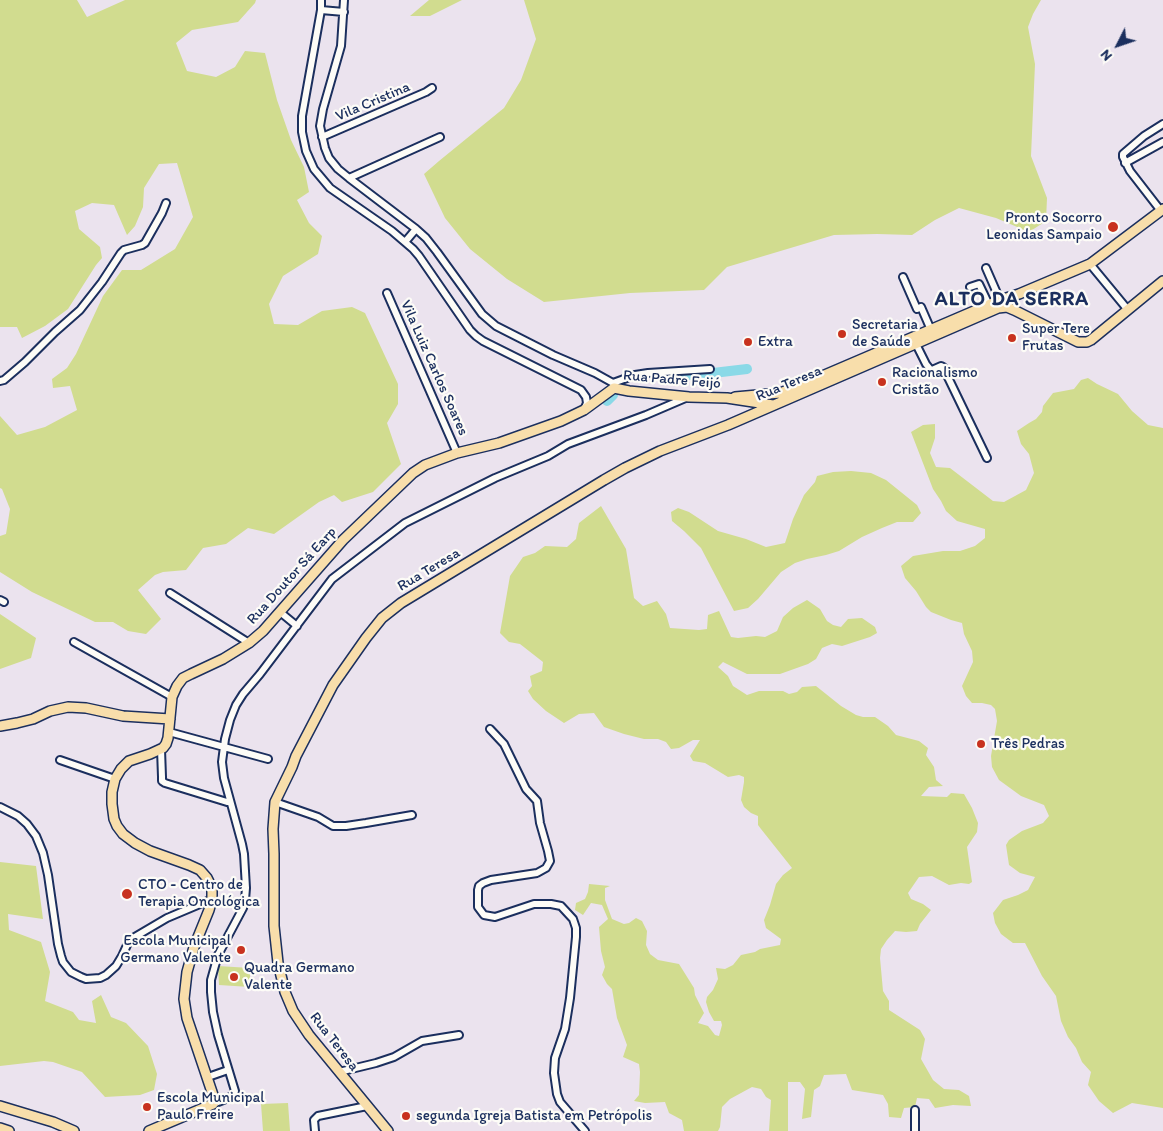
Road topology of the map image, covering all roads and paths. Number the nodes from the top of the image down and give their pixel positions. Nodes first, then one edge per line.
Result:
1 (321, 0) edge
2 (344, 0) edge
3 (321, 10) junction
4 (344, 12) junction
5 (432, 88) dead end
6 (1163, 124) edge
7 (322, 137) junction
8 (440, 137) dead end
9 (1140, 139) junction
10 (1163, 142) edge
11 (1147, 151) junction
12 (1125, 163) junction
13 (349, 178) junction
14 (166, 203) dead end
15 (1162, 211) edge
16 (416, 229) junction
17 (406, 242) junction
18 (1090, 264) junction
19 (986, 268) dead end
20 (903, 277) dead end
21 (1163, 281) edge
22 (970, 287) dead end
23 (387, 293) dead end
24 (1018, 294) junction
25 (1000, 300) junction
26 (989, 305) junction
27 (1014, 310) junction
28 (1128, 310) junction
29 (931, 330) junction
30 (916, 344) junction
31 (710, 369) dead end
32 (0, 381) edge
33 (613, 385) junction
34 (581, 390) junction
35 (782, 396) junction
36 (689, 397) junction
37 (728, 398) junction
38 (598, 400) junction
39 (774, 405) junction
40 (584, 410) junction
41 (457, 453) junction
42 (987, 458) dead end
43 (170, 593) dead end
44 (280, 612) junction
45 (297, 626) junction
46 (74, 642) dead end
47 (249, 643) junction
48 (172, 697) junction
49 (170, 719) junction
50 (0, 726) edge
51 (490, 729) dead end
52 (173, 733) junction
53 (224, 747) junction
54 (161, 749) junction
55 (268, 759) dead end
56 (60, 760) dead end
57 (115, 779) junction
58 (227, 802) dead end
59 (275, 802) junction
60 (0, 807) edge
61 (412, 816) dead end
62 (212, 899) junction
63 (459, 1035) dead end
64 (228, 1070) junction
65 (339, 1072) junction
66 (208, 1077) junction
67 (216, 1102) junction
68 (0, 1106) edge
69 (367, 1106) junction
70 (915, 1110) dead end
71 (0, 1128) edge
72 (9, 1131) edge
73 (74, 1131) edge
74 (149, 1131) edge
75 (315, 1131) edge
76 (388, 1131) edge
77 (585, 1131) edge
78 (914, 1131) edge

1 - 3 street
2 - 4 street
3 - 4 street
3 - 17 street
4 - 7 street
5 - 7 street, Vila Cristina
6 - 9 street
7 - 13 street
8 - 13 street
9 - 11 street
9 - 12 street
10 - 11 street
11 - 12 street
12 - 15 street
13 - 16 street
14 - 32 street
15 - 18 main road, Rua Teresa
16 - 17 street
16 - 33 street
17 - 34 street
18 - 24 main road, Rua Teresa
18 - 28 street
19 - 25 street
20 - 29 street
21 - 28 main road
22 - 26 street
23 - 41 street, Vila Luiz Carlos Soares
24 - 25 main road, Rua Teresa
24 - 27 main road
25 - 26 main road, Rua Teresa
26 - 29 main road, Rua Teresa
27 - 28 main road
27 - 30 main road, Rua Teresa
29 - 35 main road, Rua Teresa
30 - 35 main road, Rua Teresa
30 - 42 street
31 - 33 street
33 - 36 main road, Rua Padre Feijó
33 - 38 main road, Rua Doutor Sá Earp
34 - 38 street
34 - 40 street
35 - 37 main road, Rua Padre Feijó
35 - 39 main road, Rua Teresa
36 - 37 main road, Rua Padre Feijó
36 - 45 street
37 - 39 main road, Rua Padre Feijó
38 - 40 main road, Rua Doutor Sá Earp
39 - 59 main road, Rua Teresa
40 - 41 main road, Rua Doutor Sá Earp
41 - 44 main road, Rua Doutor Sá Earp
43 - 47 street
44 - 45 street
44 - 47 main road, Rua Doutor Sá Earp
45 - 53 street
46 - 48 street
47 - 48 main road, Rua Doutor Sá Earp
48 - 49 main road, Rua Doutor Sá Earp
49 - 50 main road
49 - 52 main road, Rua Doutor Sá Earp
51 - 77 street
52 - 53 street
52 - 54 main road, Rua Doutor Sá Earp
53 - 55 street
53 - 64 street
54 - 57 main road
54 - 58 street
56 - 57 street
57 - 62 main road
59 - 61 street
59 - 65 main road, Rua Teresa
60 - 62 street
62 - 66 main road
63 - 65 street
64 - 66 street
64 - 67 street
65 - 69 main road, Rua Teresa
66 - 67 main road
67 - 74 main road
68 - 73 main road
69 - 75 street
69 - 76 main road, Rua Teresa
70 - 78 street
71 - 72 main road

